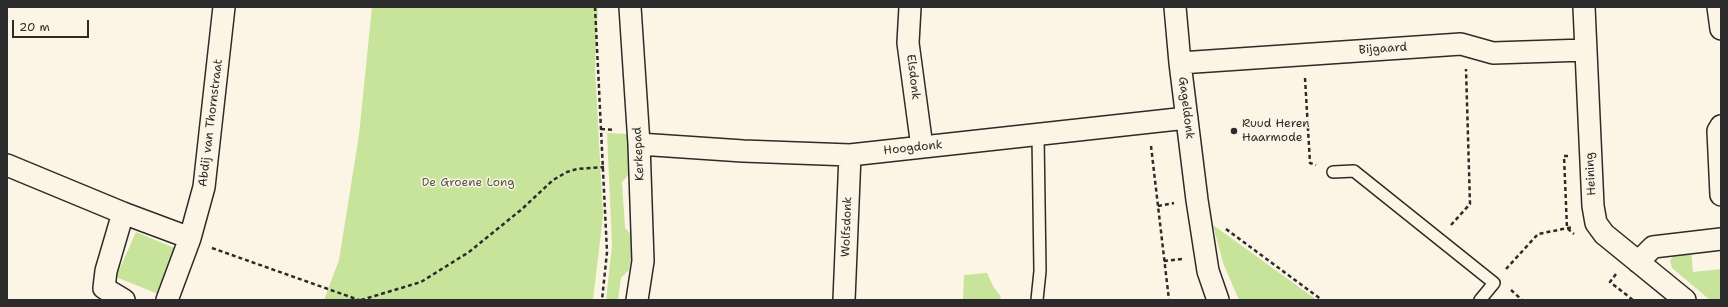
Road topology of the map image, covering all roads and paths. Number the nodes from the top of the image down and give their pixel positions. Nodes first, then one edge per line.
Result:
1 (224, 7) edge
2 (595, 7) edge
3 (630, 7) edge
4 (910, 7) edge
5 (1176, 7) edge
6 (1584, 7) edge
7 (1718, 7) edge
8 (1721, 29) edge
9 (1465, 46) junction
10 (1586, 50) junction
11 (1304, 55) junction
12 (1180, 63) junction
13 (1187, 118) junction
14 (1148, 123) junction
15 (1721, 126) edge
16 (1038, 135) junction
17 (638, 144) junction
18 (922, 147) junction
19 (850, 155) junction
20 (7, 165) edge
21 (604, 167) junction
22 (1333, 172) joint
23 (1721, 195) edge
24 (1198, 209) junction
25 (123, 213) junction
26 (1596, 223) junction
27 (190, 238) junction
28 (1439, 239) junction
29 (1721, 239) edge
30 (1638, 262) junction
31 (1494, 283) junction
32 (124, 300) edge
33 (167, 300) edge
34 (360, 300) edge
35 (602, 300) edge
36 (637, 300) edge
37 (844, 300) edge
38 (1037, 300) edge
39 (1169, 300) edge
40 (1218, 300) edge
41 (1322, 300) edge
42 (1480, 300) edge
43 (1685, 300) edge

1 - 27 street, Abdij van Thornstraat
2 - 21 path
3 - 17 street, Kerkepad
4 - 18 street, Elsdonk
5 - 12 street, Gageldonk
6 - 10 street, Heining
7 - 8 street
9 - 10 street, Bijgaard
9 - 11 street, Bijgaard
9 - 28 path
10 - 26 street, Heining
11 - 12 street, Bijgaard
11 - 22 path
12 - 13 street, Gageldonk
13 - 14 street, Hoogdonk
13 - 24 street, Gageldonk
14 - 16 street, Hoogdonk
14 - 39 path
15 - 23 street
16 - 18 street, Hoogdonk
16 - 38 lane
17 - 19 street, Hoogdonk
17 - 36 street, Kerkepad
18 - 19 street, Hoogdonk
19 - 37 street, Wolfsdonk
20 - 25 street
21 - 34 path
21 - 35 path
22 - 28 lane
24 - 40 street, Gageldonk
24 - 41 path
25 - 27 street
25 - 32 street
26 - 30 street
26 - 31 path
27 - 33 street, Abdij van Thornstraat
27 - 34 path
28 - 31 lane
29 - 30 street
30 - 43 street
31 - 42 lane

